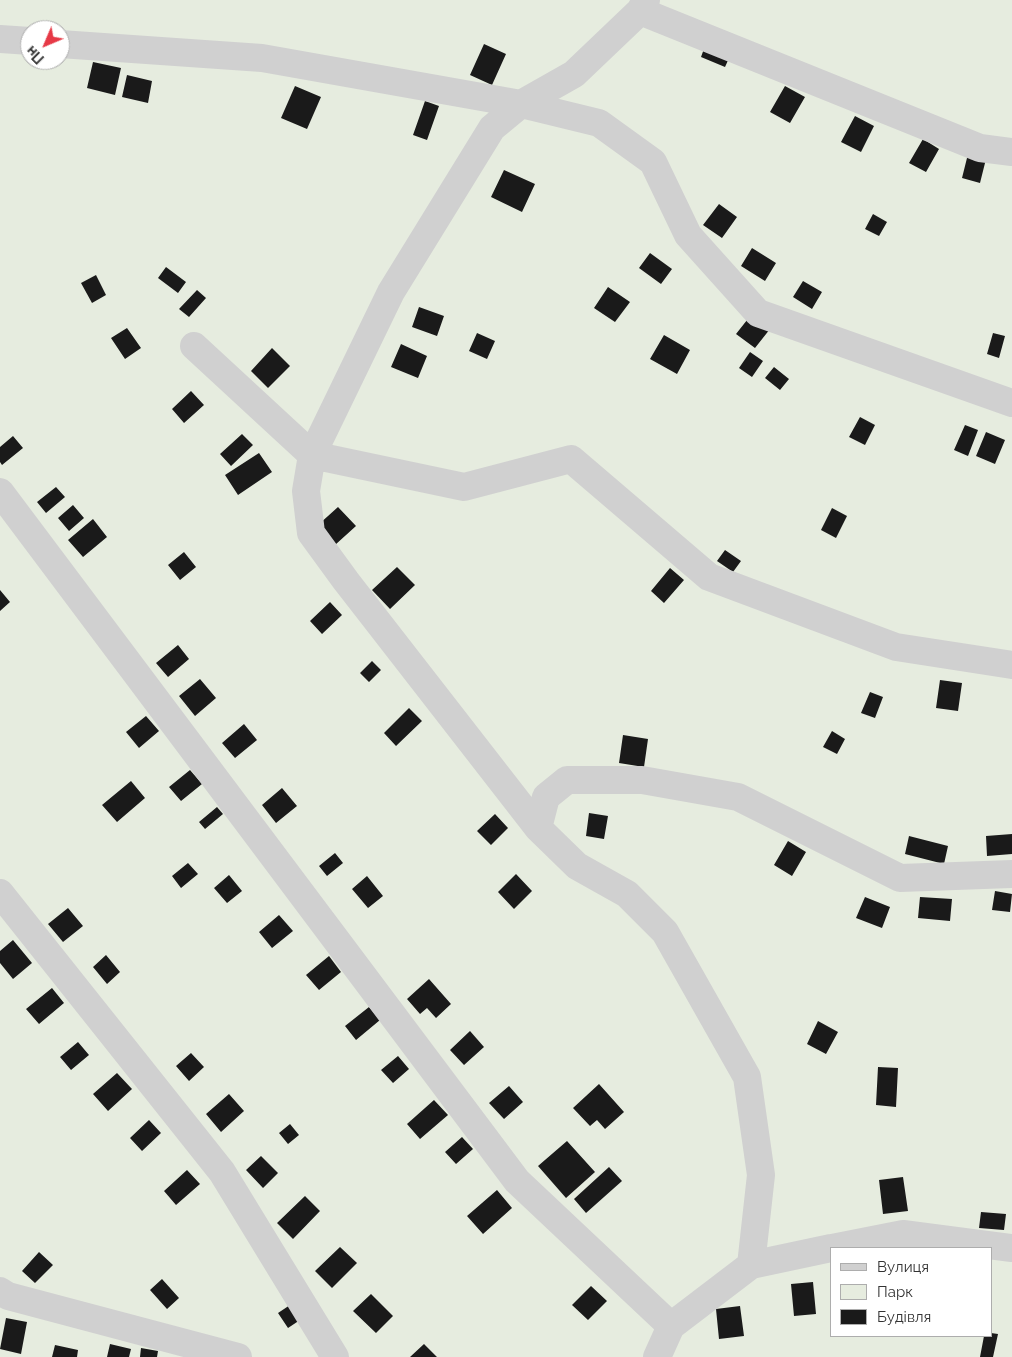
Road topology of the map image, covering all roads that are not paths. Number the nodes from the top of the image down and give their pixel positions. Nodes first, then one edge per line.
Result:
1 (643, 6) edge
2 (0, 39) edge
3 (20, 41) edge
4 (70, 45) edge
5 (522, 104) junction
6 (1012, 152) edge
7 (194, 346) dead end
8 (1012, 403) edge
9 (312, 455) junction
10 (0, 492) edge
11 (1012, 665) edge
12 (538, 828) junction
13 (1012, 874) edge
14 (0, 893) edge
15 (836, 1247) edge
16 (830, 1248) edge
17 (1012, 1248) edge
18 (751, 1265) junction
19 (0, 1291) edge
20 (671, 1326) junction
21 (238, 1357) edge
22 (335, 1357) edge
23 (657, 1357) edge

1 - 5 lane
1 - 6 lane
2 - 3 lane
4 - 5 lane
5 - 8 lane
5 - 9 lane
7 - 9 lane
9 - 11 lane
9 - 12 lane
10 - 20 lane
12 - 13 lane
12 - 18 lane
14 - 22 lane
15 - 17 lane
16 - 18 lane
18 - 20 lane
19 - 21 lane
20 - 23 lane

